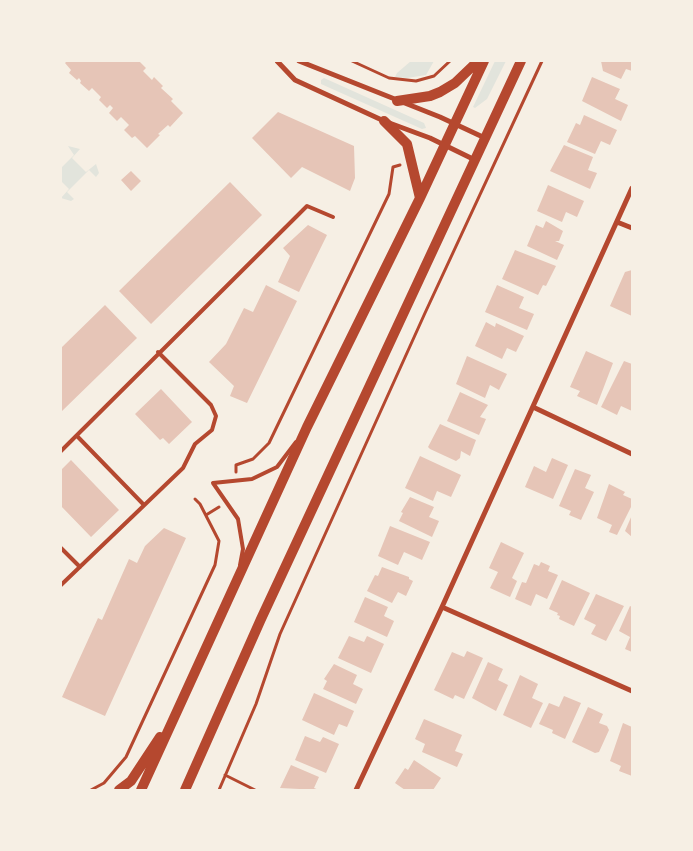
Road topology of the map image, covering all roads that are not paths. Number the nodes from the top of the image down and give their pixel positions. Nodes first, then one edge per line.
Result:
1 (276, 61) edge
2 (299, 61) edge
3 (478, 61) edge
4 (484, 61) edge
5 (521, 61) edge
6 (397, 101) junction
7 (384, 121) junction
8 (454, 124) junction
9 (486, 138) junction
10 (444, 145) junction
11 (476, 160) junction
12 (632, 188) edge
13 (420, 198) junction
14 (333, 217) dead end
15 (617, 222) junction
16 (632, 228) edge
17 (158, 352) junction
18 (533, 407) junction
19 (307, 427) junction
20 (77, 436) junction
21 (61, 451) edge
22 (632, 454) edge
23 (144, 505) junction
24 (61, 548) edge
25 (80, 567) junction
26 (238, 577) junction
27 (61, 585) edge
28 (442, 607) junction
29 (632, 691) edge
30 (177, 712) junction
31 (119, 790) edge
32 (141, 790) edge
33 (185, 790) edge
34 (356, 790) edge

1 - 7 street
2 - 6 street
3 - 6 main road
4 - 8 main road
5 - 9 main road
6 - 8 street
7 - 10 street
7 - 13 main road
8 - 9 street
8 - 10 main road
9 - 11 main road
10 - 11 street
10 - 13 main road
11 - 33 main road
12 - 15 street
13 - 19 main road
14 - 17 lane
15 - 16 street
15 - 18 street
17 - 20 lane
17 - 23 lane
18 - 22 street
18 - 28 street
19 - 26 main road
19 - 26 lane
20 - 21 lane
20 - 23 lane
23 - 25 lane
24 - 25 lane
25 - 27 lane
26 - 30 main road
28 - 29 street
28 - 34 street
30 - 31 main road
30 - 32 main road

